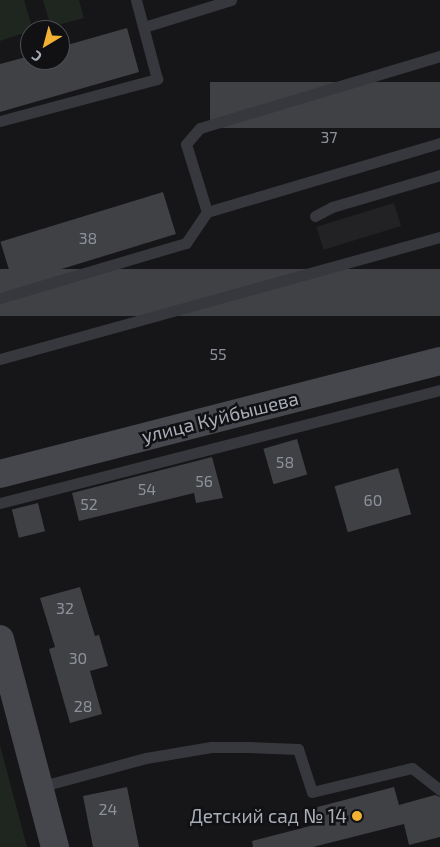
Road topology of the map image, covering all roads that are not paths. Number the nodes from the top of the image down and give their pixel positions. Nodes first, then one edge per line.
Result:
1 (136, 0) edge
2 (231, 0) edge
3 (144, 27) junction
4 (440, 56) edge
5 (0, 121) edge
6 (440, 143) edge
7 (440, 175) edge
8 (207, 212) junction
9 (315, 216) dead end
10 (440, 237) edge
11 (0, 298) edge
12 (0, 359) edge
13 (440, 361) edge
14 (440, 390) edge
15 (0, 474) edge
16 (0, 503) edge
17 (0, 638) edge
18 (38, 787) junction
19 (440, 790) edge
20 (55, 847) edge

1 - 3 lane
2 - 3 lane
3 - 5 lane
4 - 8 lane
6 - 8 lane
7 - 9 lane
8 - 11 lane
10 - 12 lane
13 - 15 main road, улица Куйбышева
14 - 16 lane
17 - 18 main road
18 - 19 lane
18 - 20 main road

